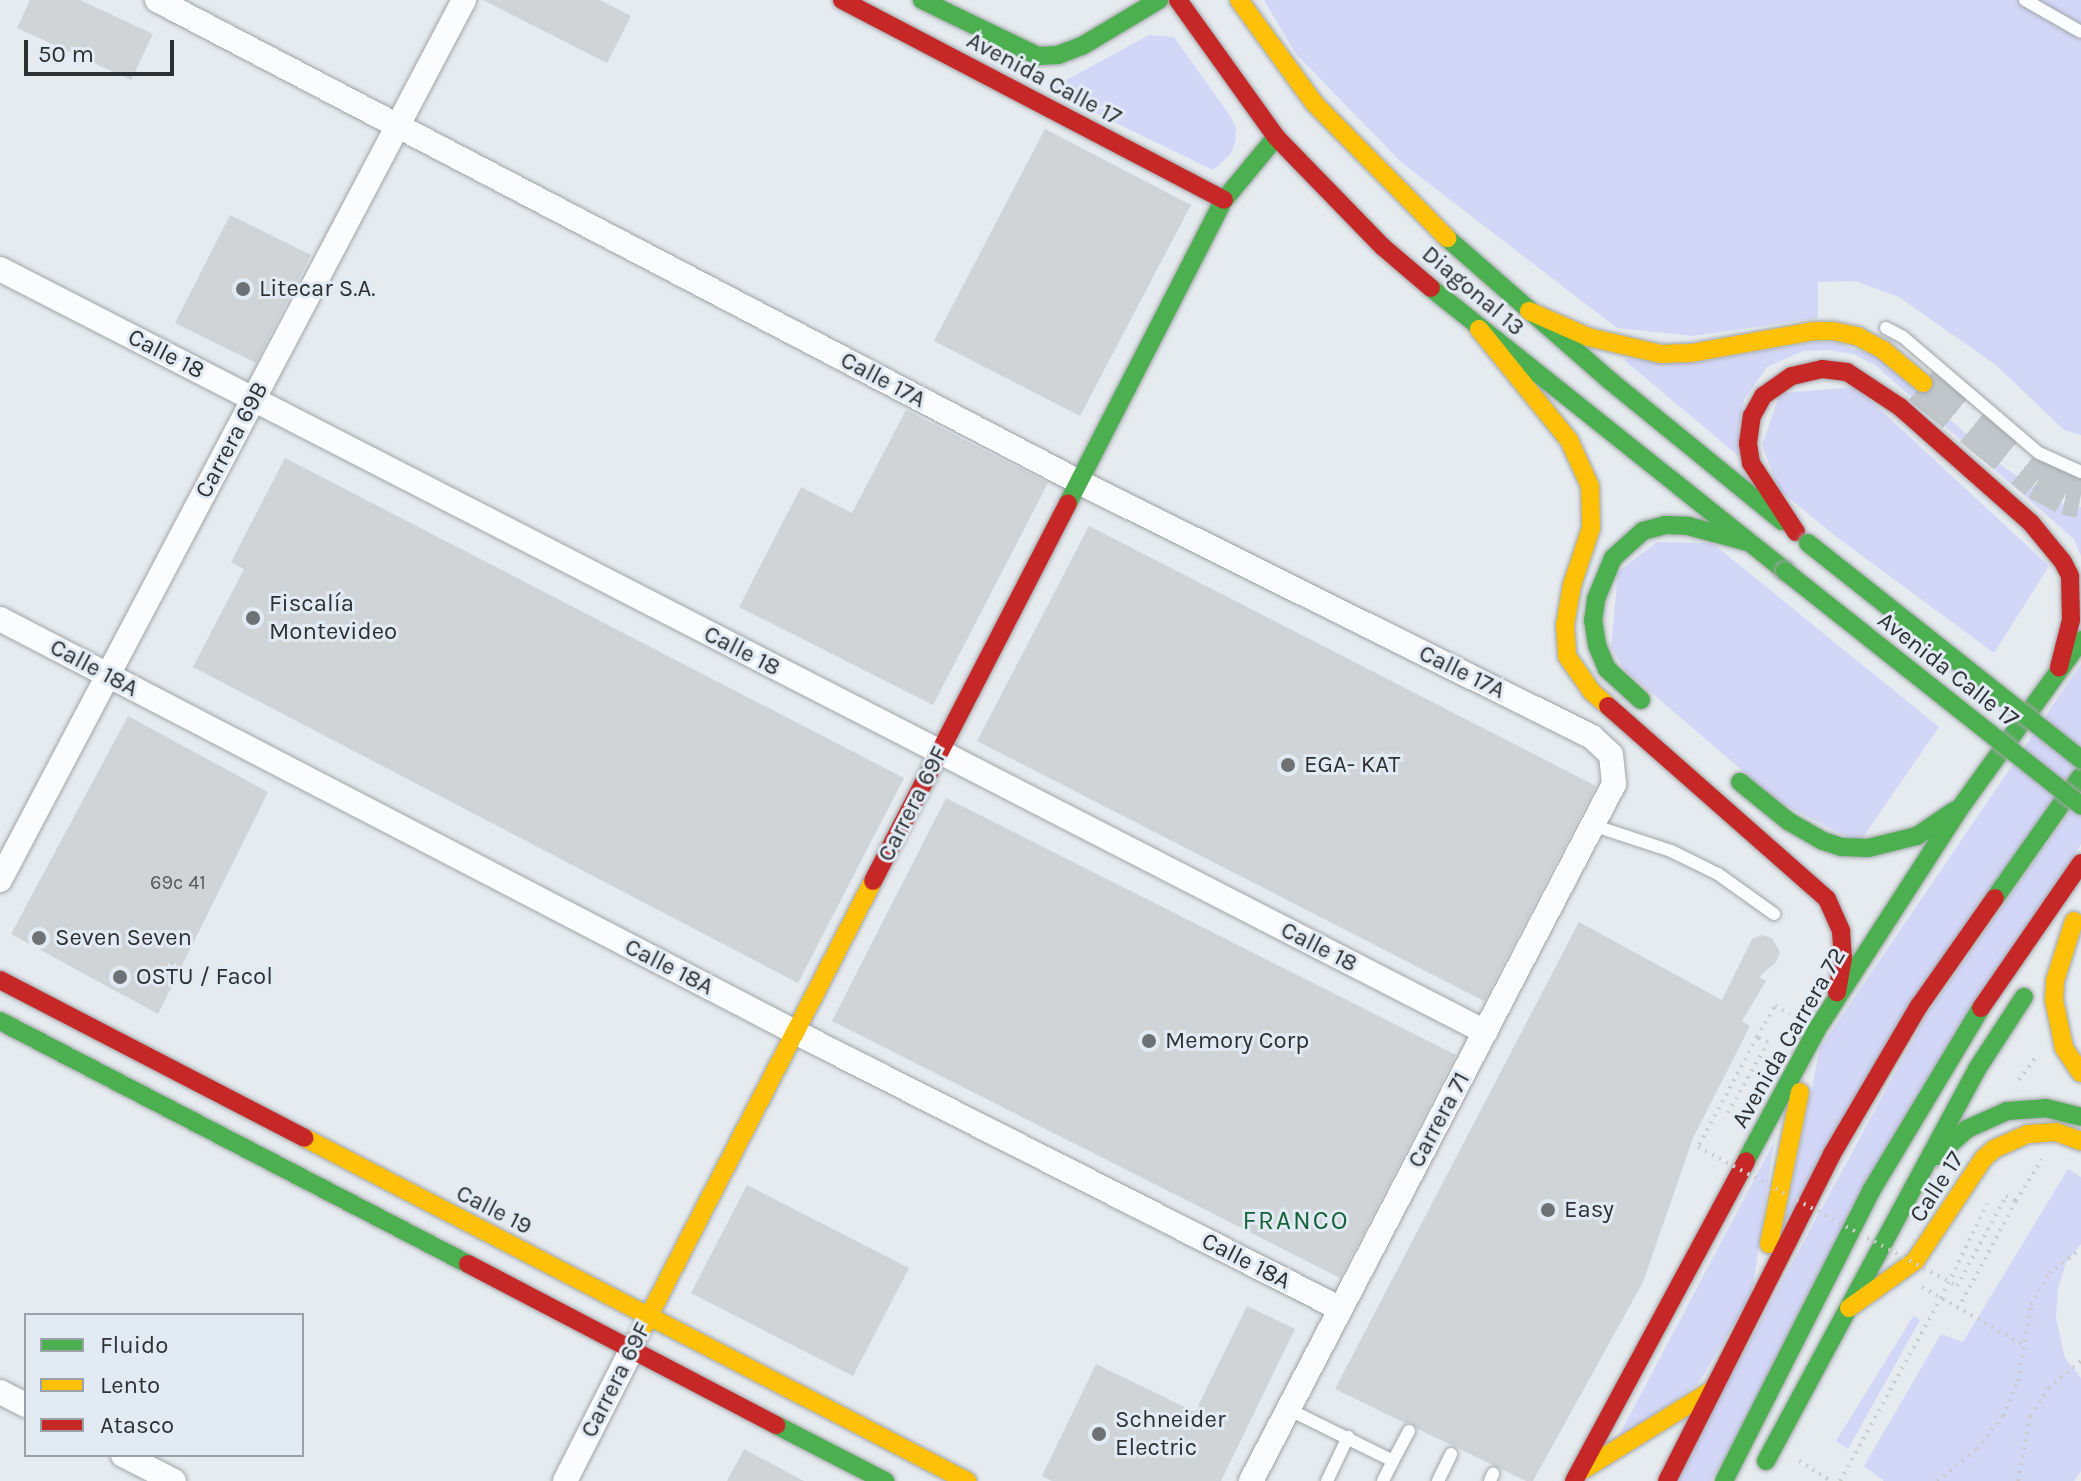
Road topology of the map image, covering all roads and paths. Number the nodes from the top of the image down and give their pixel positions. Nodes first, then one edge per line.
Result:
1 (157, 0) edge
2 (464, 0) edge
3 (842, 0) edge
4 (922, 0) edge
5 (1159, 0) edge
6 (1178, 0) edge
7 (1239, 0) edge
8 (2025, 0) edge
9 (2081, 32) edge
10 (398, 125) junction
11 (1276, 137) junction
12 (1224, 200) junction
13 (0, 269) edge
14 (1529, 311) junction
15 (1855, 321) dead end
16 (1875, 324) dead end
17 (1479, 329) junction
18 (1813, 331) junction
19 (1923, 383) tunnel mouth
20 (253, 399) junction
21 (2081, 472) edge
22 (1079, 482) junction
23 (1802, 538) junction
24 (1748, 542) junction
25 (1785, 571) joint
26 (0, 619) edge
27 (2081, 640) edge
28 (2058, 669) junction
29 (108, 676) junction
30 (1653, 710) dead end
31 (939, 752) junction
32 (1611, 755) joint
33 (2081, 759) edge
34 (1726, 771) dead end
35 (2081, 776) edge
36 (2081, 806) edge
37 (1960, 808) junction
38 (1592, 825) junction
39 (2081, 863) edge
40 (0, 880) edge
41 (1774, 914) dead end
42 (2078, 916) edge
43 (0, 980) edge
44 (1836, 1000) junction
45 (1775, 1006) dead end
46 (0, 1021) edge
47 (795, 1032) junction
48 (1485, 1032) junction
49 (1757, 1037) junction
50 (1810, 1042) junction
51 (2081, 1073) edge
52 (1728, 1113) dead end
53 (2081, 1117) edge
54 (2081, 1141) edge
55 (1923, 1169) junction
56 (2034, 1173) dead end
57 (2016, 1201) junction
58 (2081, 1249) edge
59 (1899, 1274) junction
60 (1758, 1297) junction
61 (1960, 1305) junction
62 (1341, 1309) junction
63 (1848, 1309) junction
64 (648, 1316) junction
65 (2022, 1344) junction
66 (632, 1349) junction
67 (2081, 1361) edge
68 (1712, 1390) junction
69 (1769, 1390) junction
70 (0, 1392) edge
71 (24, 1404) edge
72 (1288, 1409) junction
73 (1409, 1431) dead end
74 (1348, 1437) junction
75 (1451, 1454) dead end
76 (127, 1457) edge
77 (1393, 1461) junction
78 (1577, 1476) edge
79 (174, 1481) edge
80 (565, 1481) edge
81 (885, 1481) edge
82 (967, 1481) edge
83 (1251, 1481) edge
84 (1327, 1481) edge
85 (1383, 1481) edge
86 (1438, 1481) edge
87 (1667, 1481) edge
88 (1724, 1481) edge
89 (1755, 1481) edge
90 (1937, 1481) edge
91 (2018, 1481) edge

1 - 10 street, Calle 17A
2 - 10 street, Carrera 69B
3 - 12 main road, Avenida Calle 17
4 - 5 main road, Avenida Calle 17
6 - 11 main road, Diagonal 13
7 - 14 main road, Diagonal 13
8 - 9 lane
10 - 20 street, Carrera 69B
10 - 22 street, Calle 17A
11 - 12 main road, Carrera 69F
11 - 17 main road, Diagonal 13
12 - 22 main road, Carrera 69F
13 - 20 street, Calle 18
14 - 18 main road
14 - 23 main road, Diagonal 13
15 - 18 lane
16 - 21 lane
17 - 24 main road, Diagonal 13
17 - 44 main road
18 - 19 main road
20 - 29 street, Carrera 69B
20 - 31 street, Calle 18
22 - 31 main road, Carrera 69F
22 - 32 street, Calle 17A
23 - 28 main road
23 - 33 main road, Avenida Calle 17, bridge
24 - 25 main road, Diagonal 13
24 - 30 main road
25 - 36 main road, Avenida Calle 17, bridge
26 - 29 street, Calle 18A
27 - 28 main road, Avenida Carrera 72
28 - 37 main road, Avenida Carrera 72
29 - 40 street, Carrera 69B
29 - 47 street, Calle 18A
31 - 47 main road, Carrera 69F
31 - 48 street, Calle 18
32 - 38 street, Carrera 71
34 - 37 main road
35 - 60 main road
37 - 44 main road, Avenida Carrera 72
38 - 41 lane
38 - 48 street, Carrera 71
39 - 69 main road
42 - 51 main road
42 - 55 main road
43 - 64 main road, Calle 19
44 - 50 main road, Avenida Carrera 72
45 - 49 path
46 - 66 main road
47 - 62 street, Calle 18A
47 - 64 main road, Carrera 69F
48 - 62 street, Carrera 71
49 - 52 path, bridge
49 - 57 path, bridge
50 - 60 main road
50 - 78 main road, Avenida Carrera 72
53 - 55 main road
54 - 59 main road, Calle 17
55 - 63 main road
56 - 57 path
57 - 61 path, bridge
58 - 65 path
59 - 61 path
59 - 63 main road, Calle 17
60 - 68 main road
61 - 65 path
62 - 72 street, Carrera 71
63 - 89 main road
64 - 66 main road, Carrera 69F
64 - 82 main road, Calle 19
65 - 90 path
66 - 80 street, Carrera 69F
66 - 81 main road
67 - 91 path
68 - 78 main road
68 - 87 main road
69 - 88 main road
69 - 89 main road
70 - 71 street
72 - 74 lane
72 - 83 street, Carrera 71
73 - 77 lane
74 - 77 lane
74 - 84 lane
75 - 86 lane
76 - 79 street
77 - 85 lane

